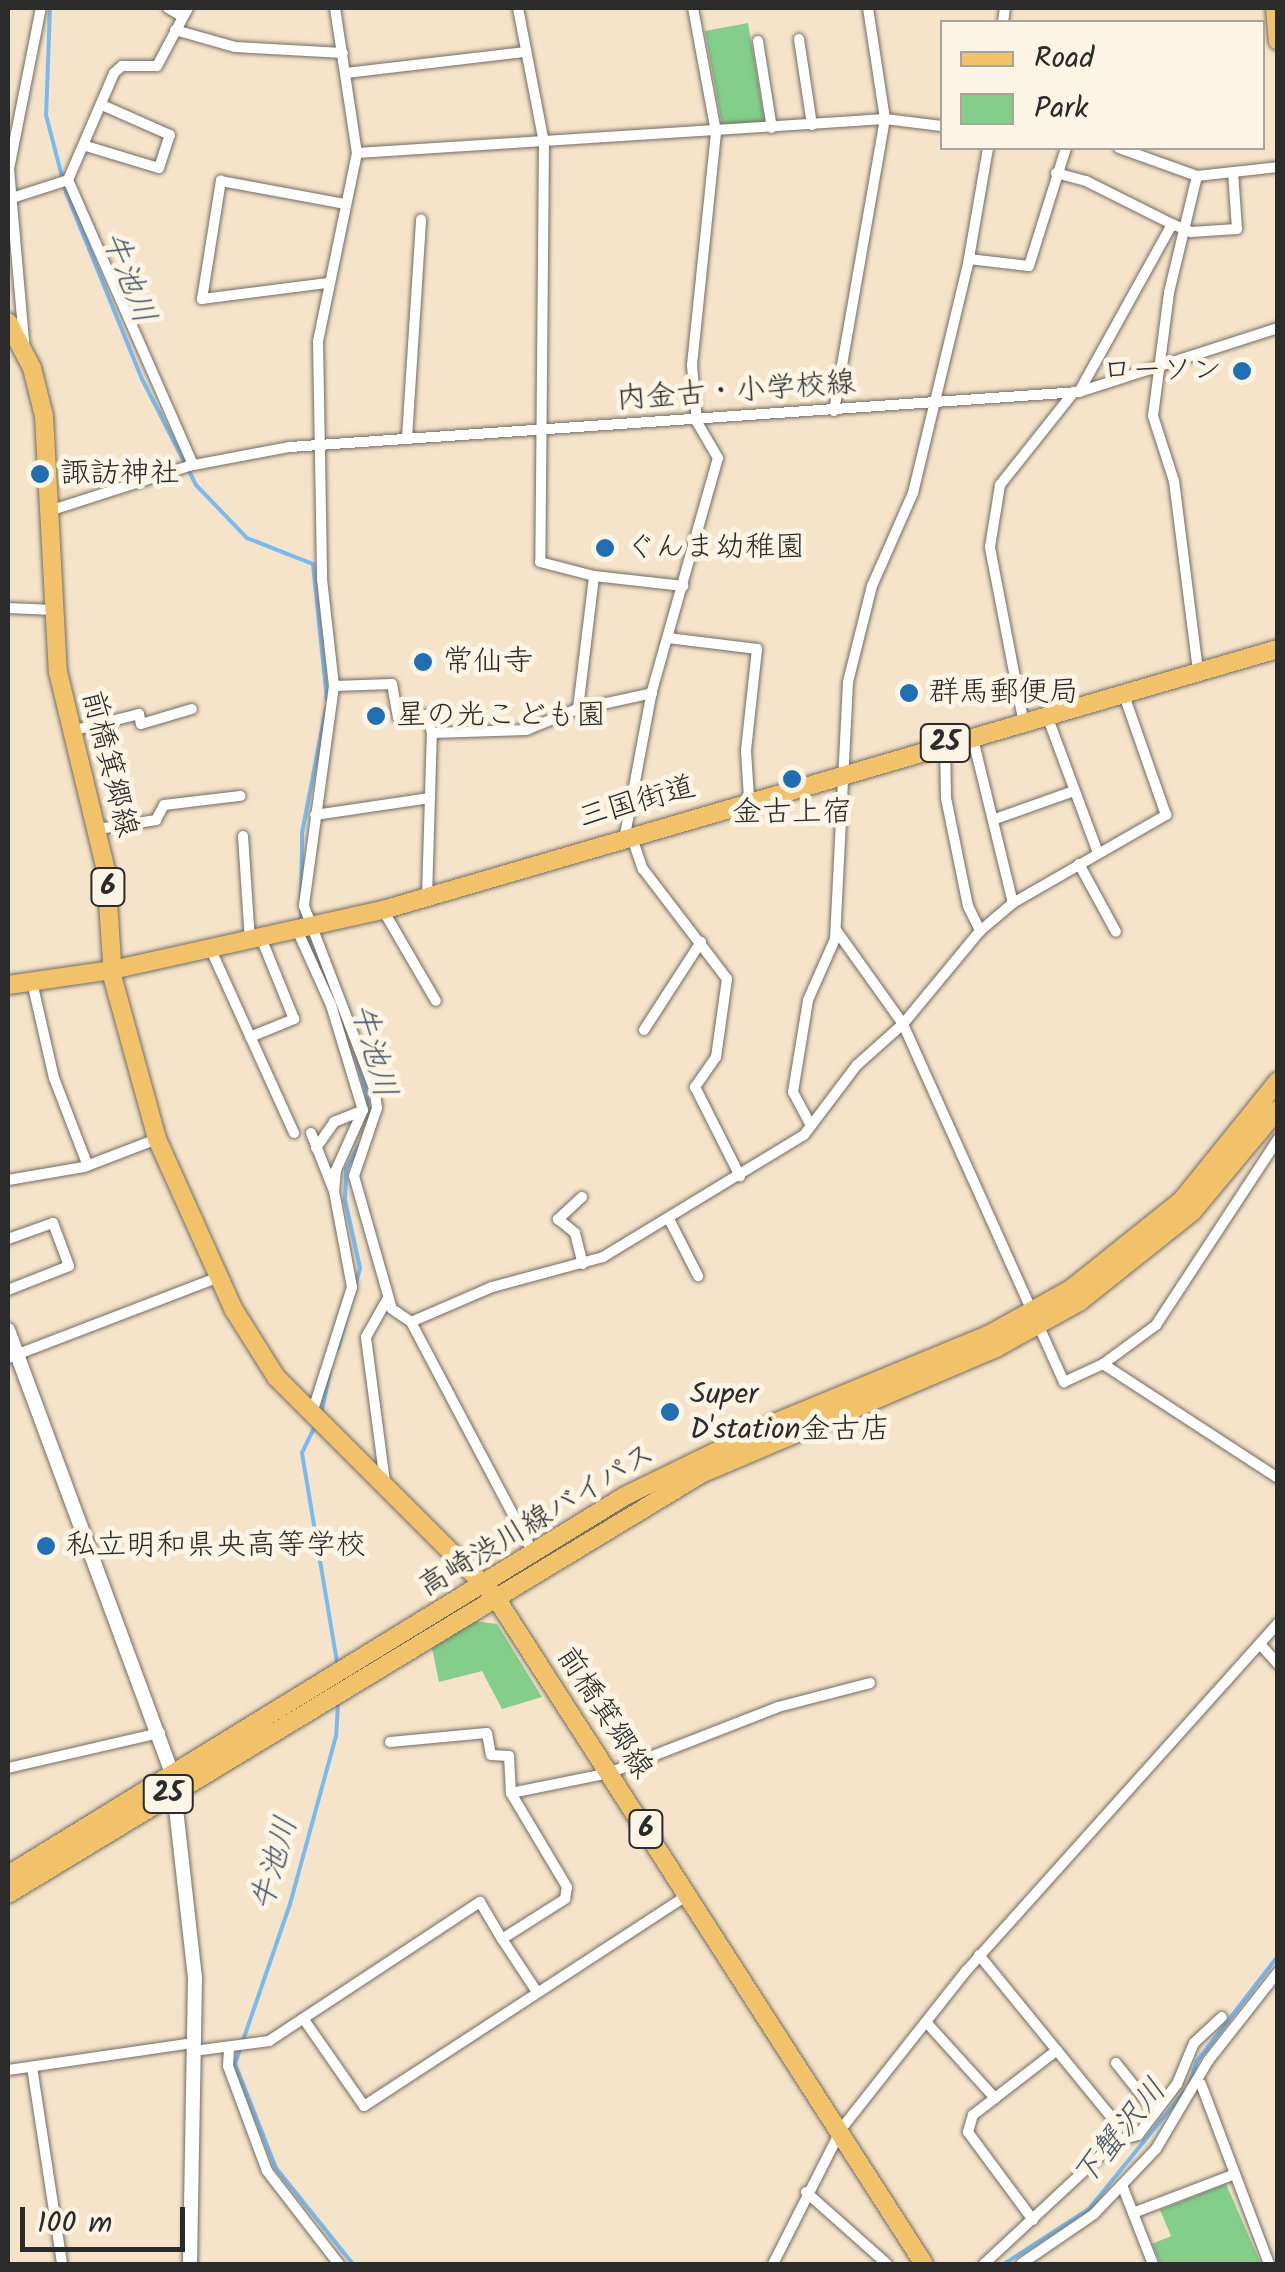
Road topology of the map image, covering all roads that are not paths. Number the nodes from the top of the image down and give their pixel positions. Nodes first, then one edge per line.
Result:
1 (42, 8) edge
2 (168, 8) edge
3 (335, 8) edge
4 (518, 8) edge
5 (693, 8) edge
6 (868, 8) edge
7 (1275, 8) edge
8 (185, 12) edge
9 (174, 30) junction
10 (799, 39) dead end
11 (758, 41) dead end
12 (1278, 41) edge
13 (526, 52) junction
14 (343, 53) junction
15 (346, 73) junction
16 (102, 104) junction
17 (885, 119) junction
18 (812, 125) junction
19 (940, 126) edge
20 (772, 128) junction
21 (716, 132) junction
22 (544, 143) junction
23 (86, 146) junction
24 (988, 150) edge
25 (1065, 150) edge
26 (1125, 150) edge
27 (357, 153) junction
28 (1278, 168) edge
29 (1232, 172) junction
30 (1056, 174) junction
31 (1197, 176) junction
32 (63, 181) junction
33 (8, 199) edge
34 (345, 204) junction
35 (421, 219) dead end
36 (1177, 226) junction
37 (969, 258) junction
38 (327, 284) junction
39 (8, 322) edge
40 (1278, 328) edge
41 (25, 353) junction
42 (1156, 371) junction
43 (1076, 392) junction
44 (934, 403) junction
45 (834, 411) junction
46 (697, 422) junction
47 (541, 428) junction
48 (407, 438) junction
49 (318, 445) junction
50 (188, 467) junction
51 (49, 511) junction
52 (594, 576) junction
53 (684, 586) junction
54 (8, 608) edge
55 (53, 610) junction
56 (668, 638) junction
57 (1278, 649) edge
58 (1198, 670) junction
59 (334, 686) junction
60 (1123, 691) junction
61 (652, 693) junction
62 (192, 708) dead end
63 (578, 709) junction
64 (1046, 712) junction
65 (1023, 719) junction
66 (71, 731) junction
67 (432, 733) junction
68 (972, 735) junction
69 (945, 743) junction
70 (844, 775) junction
71 (1074, 791) junction
72 (240, 796) dead end
73 (430, 798) junction
74 (750, 798) junction
75 (314, 814) junction
76 (996, 819) junction
77 (98, 830) junction
78 (628, 834) junction
79 (243, 836) dead end
80 (1098, 853) junction
81 (1079, 864) junction
82 (428, 897) junction
83 (1013, 902) junction
84 (384, 910) junction
85 (305, 930) junction
86 (836, 930) junction
87 (980, 931) junction
88 (1116, 932) dead end
89 (256, 941) junction
90 (702, 942) junction
91 (211, 950) junction
92 (112, 970) junction
93 (32, 982) junction
94 (8, 985) edge
95 (436, 1001) dead end
96 (903, 1024) junction
97 (644, 1030) dead end
98 (250, 1037) junction
99 (1278, 1081) edge
100 (1278, 1108) edge
101 (363, 1110) junction
102 (809, 1122) junction
103 (294, 1133) dead end
104 (311, 1133) dead end
105 (157, 1139) junction
106 (1278, 1139) edge
107 (316, 1148) junction
108 (88, 1166) junction
109 (740, 1176) junction
110 (8, 1180) edge
111 (334, 1191) junction
112 (582, 1197) dead end
113 (361, 1207) junction
114 (341, 1213) junction
115 (670, 1221) junction
116 (8, 1240) edge
117 (583, 1264) junction
118 (698, 1276) dead end
119 (219, 1278) junction
120 (8, 1290) edge
121 (388, 1298) junction
122 (1036, 1319) junction
123 (411, 1322) junction
124 (8, 1330) edge
125 (12, 1356) edge
126 (1103, 1364) junction
127 (317, 1418) junction
128 (1278, 1478) edge
129 (385, 1482) junction
130 (532, 1551) junction
131 (489, 1588) junction
132 (1278, 1623) edge
133 (1260, 1644) junction
134 (1278, 1664) edge
135 (870, 1683) dead end
136 (160, 1734) junction
137 (390, 1742) dead end
138 (8, 1768) edge
139 (610, 1773) junction
140 (172, 1782) junction
141 (512, 1792) junction
142 (8, 1875) edge
143 (8, 1894) edge
144 (689, 1894) junction
145 (502, 1939) junction
146 (979, 1955) junction
147 (1278, 1972) edge
148 (537, 1992) junction
149 (1222, 2017) dead end
150 (305, 2021) junction
151 (926, 2022) junction
152 (194, 2047) junction
153 (236, 2047) junction
154 (1057, 2050) junction
155 (1116, 2063) dead end
156 (32, 2066) junction
157 (8, 2070) edge
158 (1201, 2084) junction
159 (996, 2098) junction
160 (1156, 2112) junction
161 (842, 2128) junction
162 (1114, 2142) junction
163 (1235, 2174) junction
164 (1122, 2185) junction
165 (806, 2192) junction
166 (1133, 2214) junction
167 (1033, 2220) junction
168 (1028, 2262) edge
169 (62, 2264) edge
170 (190, 2264) edge
171 (339, 2264) edge
172 (773, 2264) edge
173 (887, 2264) edge
174 (924, 2264) edge
175 (984, 2264) edge
176 (1153, 2264) edge
177 (1269, 2264) edge

1 - 33 street
2 - 8 street
3 - 14 street
4 - 13 street
5 - 21 street
6 - 17 street
7 - 12 main road
8 - 9 street
9 - 14 street
9 - 16 street
10 - 18 street
11 - 20 street
13 - 15 street
13 - 22 street
14 - 15 street
15 - 27 street
16 - 23 street
16 - 23 street
17 - 18 street
17 - 19 street
17 - 45 street
18 - 20 street
20 - 21 street
21 - 22 street
21 - 46 street
22 - 27 street
22 - 47 street
23 - 32 street
24 - 37 street
25 - 30 street
26 - 31 street
27 - 34 street
28 - 29 street
29 - 31 street
29 - 36 street
30 - 36 street
30 - 37 street
31 - 36 street
32 - 33 street
32 - 50 street
33 - 41 street
34 - 38 street
34 - 38 street
35 - 48 street
36 - 42 street
36 - 43 street
37 - 44 street
38 - 49 street
39 - 41 main road, 前橋箕郷線 / 6
40 - 42 street, 内金古・小学校線
41 - 51 main road, 前橋箕郷線 / 6
42 - 43 street, 内金古・小学校線
42 - 58 street
43 - 44 street, 内金古・小学校線
43 - 65 street
44 - 45 street, 内金古・小学校線
44 - 70 street
45 - 46 street, 内金古・小学校線
46 - 47 street, 内金古・小学校線
46 - 53 street
47 - 48 street, 内金古・小学校線
47 - 52 street
48 - 49 street, 内金古・小学校線
49 - 50 street, 内金古・小学校線
49 - 59 street
50 - 51 street, 内金古・小学校線
51 - 55 main road, 前橋箕郷線 / 6
52 - 53 street
52 - 63 street
53 - 56 street
54 - 55 street
55 - 66 main road, 前橋箕郷線 / 6
56 - 61 street
56 - 74 street
57 - 58 main road, 三国街道 / 25
58 - 60 main road, 三国街道 / 25
59 - 67 street
59 - 75 street
60 - 64 main road, 三国街道 / 25
60 - 80 street
61 - 63 street
61 - 78 street
62 - 66 street
63 - 67 street
64 - 65 main road, 三国街道 / 25
64 - 71 street
65 - 68 main road, 三国街道 / 25
66 - 77 main road, 前橋箕郷線 / 6
67 - 73 street
68 - 69 main road, 三国街道 / 25
68 - 76 street
69 - 70 main road, 三国街道 / 25
69 - 87 street
70 - 74 main road, 三国街道 / 25
70 - 86 street
71 - 76 street
71 - 80 street
72 - 77 street
73 - 75 street
73 - 82 street
74 - 78 main road, 三国街道 / 25
75 - 85 street
76 - 83 street
77 - 92 main road, 前橋箕郷線 / 6
78 - 82 main road, 三国街道 / 25
78 - 90 street
79 - 89 street
80 - 81 street
81 - 83 street
81 - 88 street
82 - 84 main road, 三国街道 / 25
83 - 87 street
84 - 85 main road, 三国街道 / 25
84 - 95 street
85 - 89 main road, 三国街道 / 25
85 - 101 street
85 - 113 street
86 - 96 street
86 - 102 street
87 - 96 street
89 - 91 main road, 三国街道 / 25
89 - 98 street
90 - 97 street
90 - 109 street
91 - 92 main road, 三国街道 / 25
91 - 98 street
92 - 93 main road, 三国街道 / 25
92 - 105 main road, 前橋箕郷線 / 6
93 - 94 main road, 三国街道 / 25
93 - 108 street
96 - 102 street
96 - 122 street
98 - 103 street
99 - 122 main road, 高崎渋川線バイパス / 25
100 - 122 main road, 高崎渋川線バイパス / 25
101 - 107 street
101 - 111 street
102 - 109 street
104 - 107 street
105 - 108 street
105 - 119 main road, 前橋箕郷線 / 6
106 - 126 street
107 - 111 street
108 - 110 street
109 - 115 street
111 - 114 street
112 - 117 street
113 - 114 street
113 - 121 street
114 - 127 street
115 - 117 street
115 - 118 street
116 - 120 street
117 - 123 street
119 - 125 street
119 - 127 main road, 前橋箕郷線 / 6
121 - 123 street
121 - 129 street
122 - 126 street
122 - 130 main road, 高崎渋川線バイパス / 25
122 - 131 main road, 高崎渋川線バイパス / 25
123 - 130 street
124 - 125 street
125 - 136 street
126 - 128 street
127 - 129 main road, 前橋箕郷線 / 6
129 - 131 main road, 前橋箕郷線 / 6
130 - 131 main road, 高崎渋川線バイパス / 25
131 - 139 main road, 前橋箕郷線 / 6
131 - 140 main road, 高崎渋川線バイパス / 25
132 - 133 street
133 - 134 street
133 - 146 street
135 - 139 street
136 - 138 street
136 - 140 street
137 - 141 street
139 - 141 street
139 - 144 main road, 前橋箕郷線 / 6
140 - 142 main road, 高崎渋川線バイパス / 25
140 - 143 main road, 高崎渋川線バイパス / 25
140 - 152 street
141 - 145 street
144 - 148 street
144 - 161 main road, 前橋箕郷線 / 6
145 - 148 street
145 - 150 street
146 - 151 street
146 - 154 street
147 - 158 street
148 - 150 street
149 - 160 street
150 - 153 street
151 - 159 street
151 - 161 street
152 - 153 street
152 - 156 street
152 - 170 street
153 - 171 street
154 - 159 street
154 - 162 street
155 - 160 street
156 - 157 street
156 - 169 street
158 - 163 street
158 - 164 street
159 - 167 street
160 - 162 street
161 - 165 street
161 - 174 main road, 前橋箕郷線 / 6
162 - 167 street
163 - 166 street
163 - 177 street
164 - 166 street
164 - 168 street
165 - 172 street
165 - 173 street
166 - 176 street
167 - 175 street

